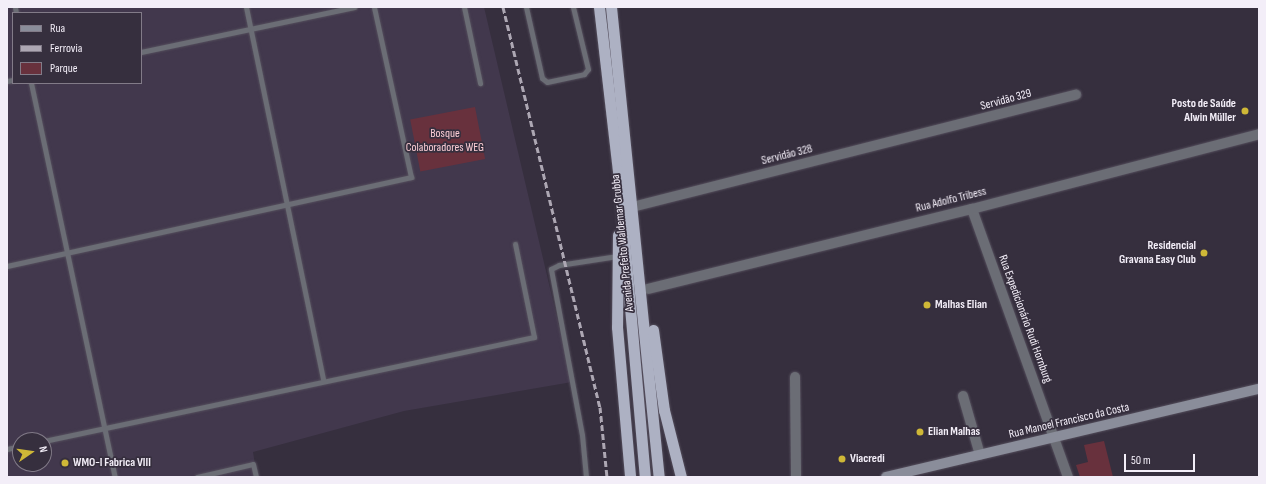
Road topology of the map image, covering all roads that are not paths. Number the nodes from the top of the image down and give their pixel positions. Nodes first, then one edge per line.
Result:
1 (246, 7) edge
2 (354, 7) edge
3 (374, 7) edge
4 (464, 7) edge
5 (526, 7) edge
6 (573, 7) edge
7 (599, 7) edge
8 (611, 7) edge
9 (251, 29) junction
10 (142, 52) edge
11 (480, 83) dead end
12 (31, 84) edge
13 (1076, 95) dead end
14 (944, 130) joint
15 (1259, 134) edge
16 (628, 163) junction
17 (620, 196) junction
18 (285, 206) junction
19 (636, 206) junction
20 (972, 209) junction
21 (515, 244) dead end
22 (68, 253) junction
23 (617, 256) junction
24 (7, 266) edge
25 (648, 289) junction
26 (795, 377) dead end
27 (323, 380) junction
28 (1259, 389) edge
29 (964, 396) dead end
30 (104, 427) junction
31 (1054, 437) junction
32 (52, 439) edge
33 (980, 455) junction
34 (679, 473) edge
35 (115, 477) edge
36 (197, 477) edge
37 (256, 477) edge
38 (586, 477) edge
39 (630, 477) edge
40 (645, 477) edge
41 (659, 477) edge
42 (796, 477) edge
43 (886, 477) edge
44 (1068, 477) edge

1 - 9 lane
2 - 9 lane
3 - 18 lane
4 - 11 lane
5 - 6 lane
7 - 17 highway, Avenida Prefeito Waldemar Grubba
8 - 16 highway, Avenida Prefeito Waldemar Grubba
9 - 10 lane
9 - 18 lane
12 - 22 lane
13 - 14 street, Servidão 329
14 - 19 street, Servidão 328
15 - 20 street, Rua Adolfo Tribess
16 - 19 highway
16 - 41 highway, Avenida Prefeito Waldemar Grubba
17 - 23 highway
17 - 40 highway, Avenida Prefeito Waldemar Grubba
18 - 22 lane
18 - 27 lane
19 - 25 highway
20 - 25 street, Rua Adolfo Tribess
20 - 31 street, Rua Expedicionário Rudi Hornburg
21 - 27 lane
22 - 24 lane
22 - 30 lane
23 - 38 lane
23 - 39 highway
25 - 34 highway
26 - 42 street
27 - 30 lane
28 - 31 main road, Rua Manoel Francisco da Costa
29 - 33 street
30 - 32 lane
30 - 35 lane
31 - 33 main road, Rua Manoel Francisco da Costa
31 - 44 street, Rua Expedicionário Rudi Hornburg
33 - 43 main road, Rua Manoel Francisco da Costa
36 - 37 lane

